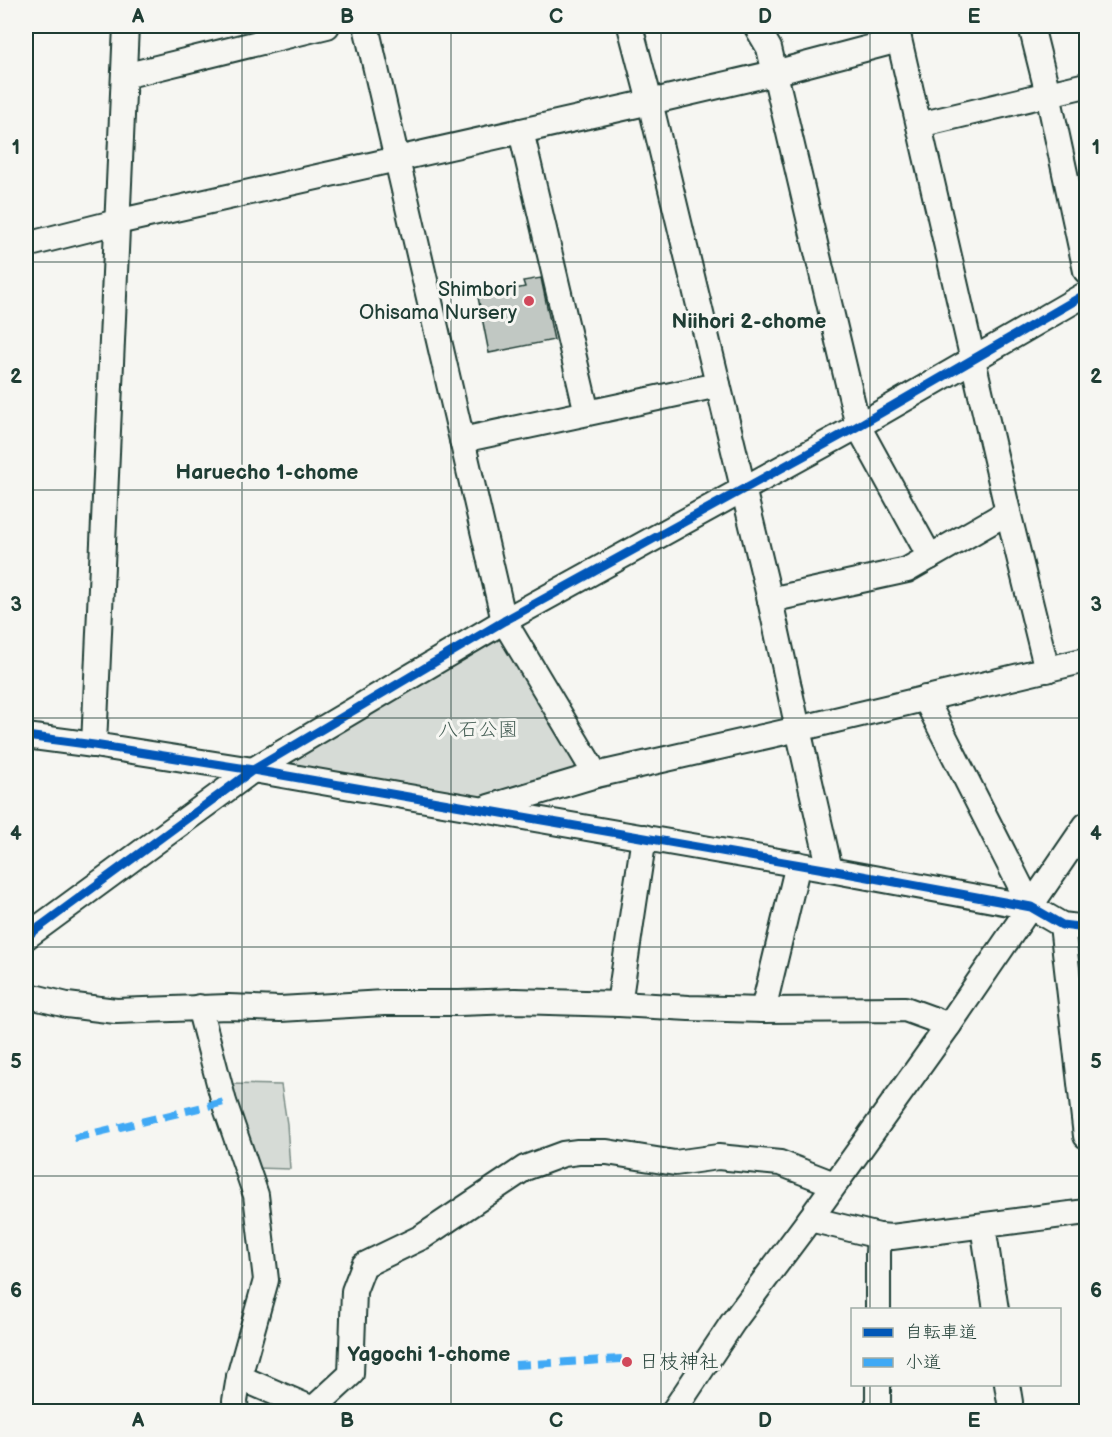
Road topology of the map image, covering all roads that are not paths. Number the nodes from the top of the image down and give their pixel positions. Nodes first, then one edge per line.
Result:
1 (126, 26) edge
2 (327, 26) edge
3 (366, 26) edge
4 (630, 26) edge
5 (756, 26) edge
6 (1031, 26) edge
7 (898, 33) edge
8 (774, 73) junction
9 (124, 76) junction
10 (1086, 85) edge
11 (1048, 94) junction
12 (650, 102) junction
13 (919, 125) junction
14 (521, 131) junction
15 (397, 159) junction
16 (117, 222) junction
17 (26, 245) edge
18 (1086, 271) edge
19 (1086, 294) edge
20 (973, 359) junction
21 (718, 385) junction
22 (586, 413) junction
23 (858, 426) junction
24 (462, 440) junction
25 (743, 490) junction
26 (1008, 512) junction
27 (930, 557) junction
28 (770, 600) junction
29 (504, 621) junction
30 (1086, 660) edge
31 (1047, 670) junction
32 (925, 698) junction
33 (798, 729) junction
34 (26, 736) edge
35 (94, 745) junction
36 (253, 770) junction
37 (596, 775) junction
38 (483, 809) junction
39 (1086, 825) edge
40 (644, 837) junction
41 (798, 864) junction
42 (830, 870) junction
43 (1031, 907) junction
44 (1062, 925) junction
45 (1086, 928) edge
46 (26, 937) edge
47 (26, 993) edge
48 (619, 1004) junction
49 (199, 1008) junction
50 (763, 1010) junction
51 (949, 1025) junction
52 (1086, 1136) edge
53 (834, 1184) junction
54 (1086, 1212) edge
55 (810, 1219) junction
56 (983, 1226) junction
57 (879, 1236) junction
58 (878, 1308) edge
59 (996, 1308) edge
60 (239, 1377) junction
61 (878, 1386) edge
62 (236, 1412) edge
63 (673, 1412) edge
64 (878, 1412) edge

1 - 9 street
2 - 9 street
3 - 15 street
4 - 12 street
5 - 8 street
6 - 11 street
7 - 8 street
7 - 13 street
8 - 12 street
8 - 23 street
9 - 16 street
10 - 11 street
11 - 13 street
11 - 18 street
12 - 14 street
12 - 21 street
13 - 20 street
14 - 15 street
14 - 22 street
15 - 16 street
15 - 24 street
16 - 17 street
16 - 35 street
19 - 20 street
20 - 23 street
20 - 26 street
21 - 22 street
21 - 25 street
22 - 24 street
23 - 25 street
23 - 27 street
24 - 29 street
25 - 28 street
25 - 29 street
26 - 27 street
26 - 31 street
27 - 28 street
28 - 33 street
29 - 36 street
29 - 37 street
30 - 31 street
31 - 32 street
32 - 33 street
32 - 43 street
33 - 37 street
33 - 42 street
34 - 35 street
35 - 36 street
36 - 38 street
36 - 46 street
37 - 38 street
38 - 40 street
39 - 43 street
40 - 41 street
40 - 48 street
41 - 42 street
41 - 50 street
42 - 43 street
43 - 44 street
43 - 51 street
44 - 45 street
44 - 52 street
47 - 49 street
48 - 49 street
48 - 50 street
49 - 60 street
50 - 51 street
51 - 53 street
53 - 55 street
53 - 60 street
54 - 56 street
55 - 57 street
55 - 63 street
56 - 57 street
56 - 59 street
57 - 58 street
60 - 62 street
61 - 64 street

